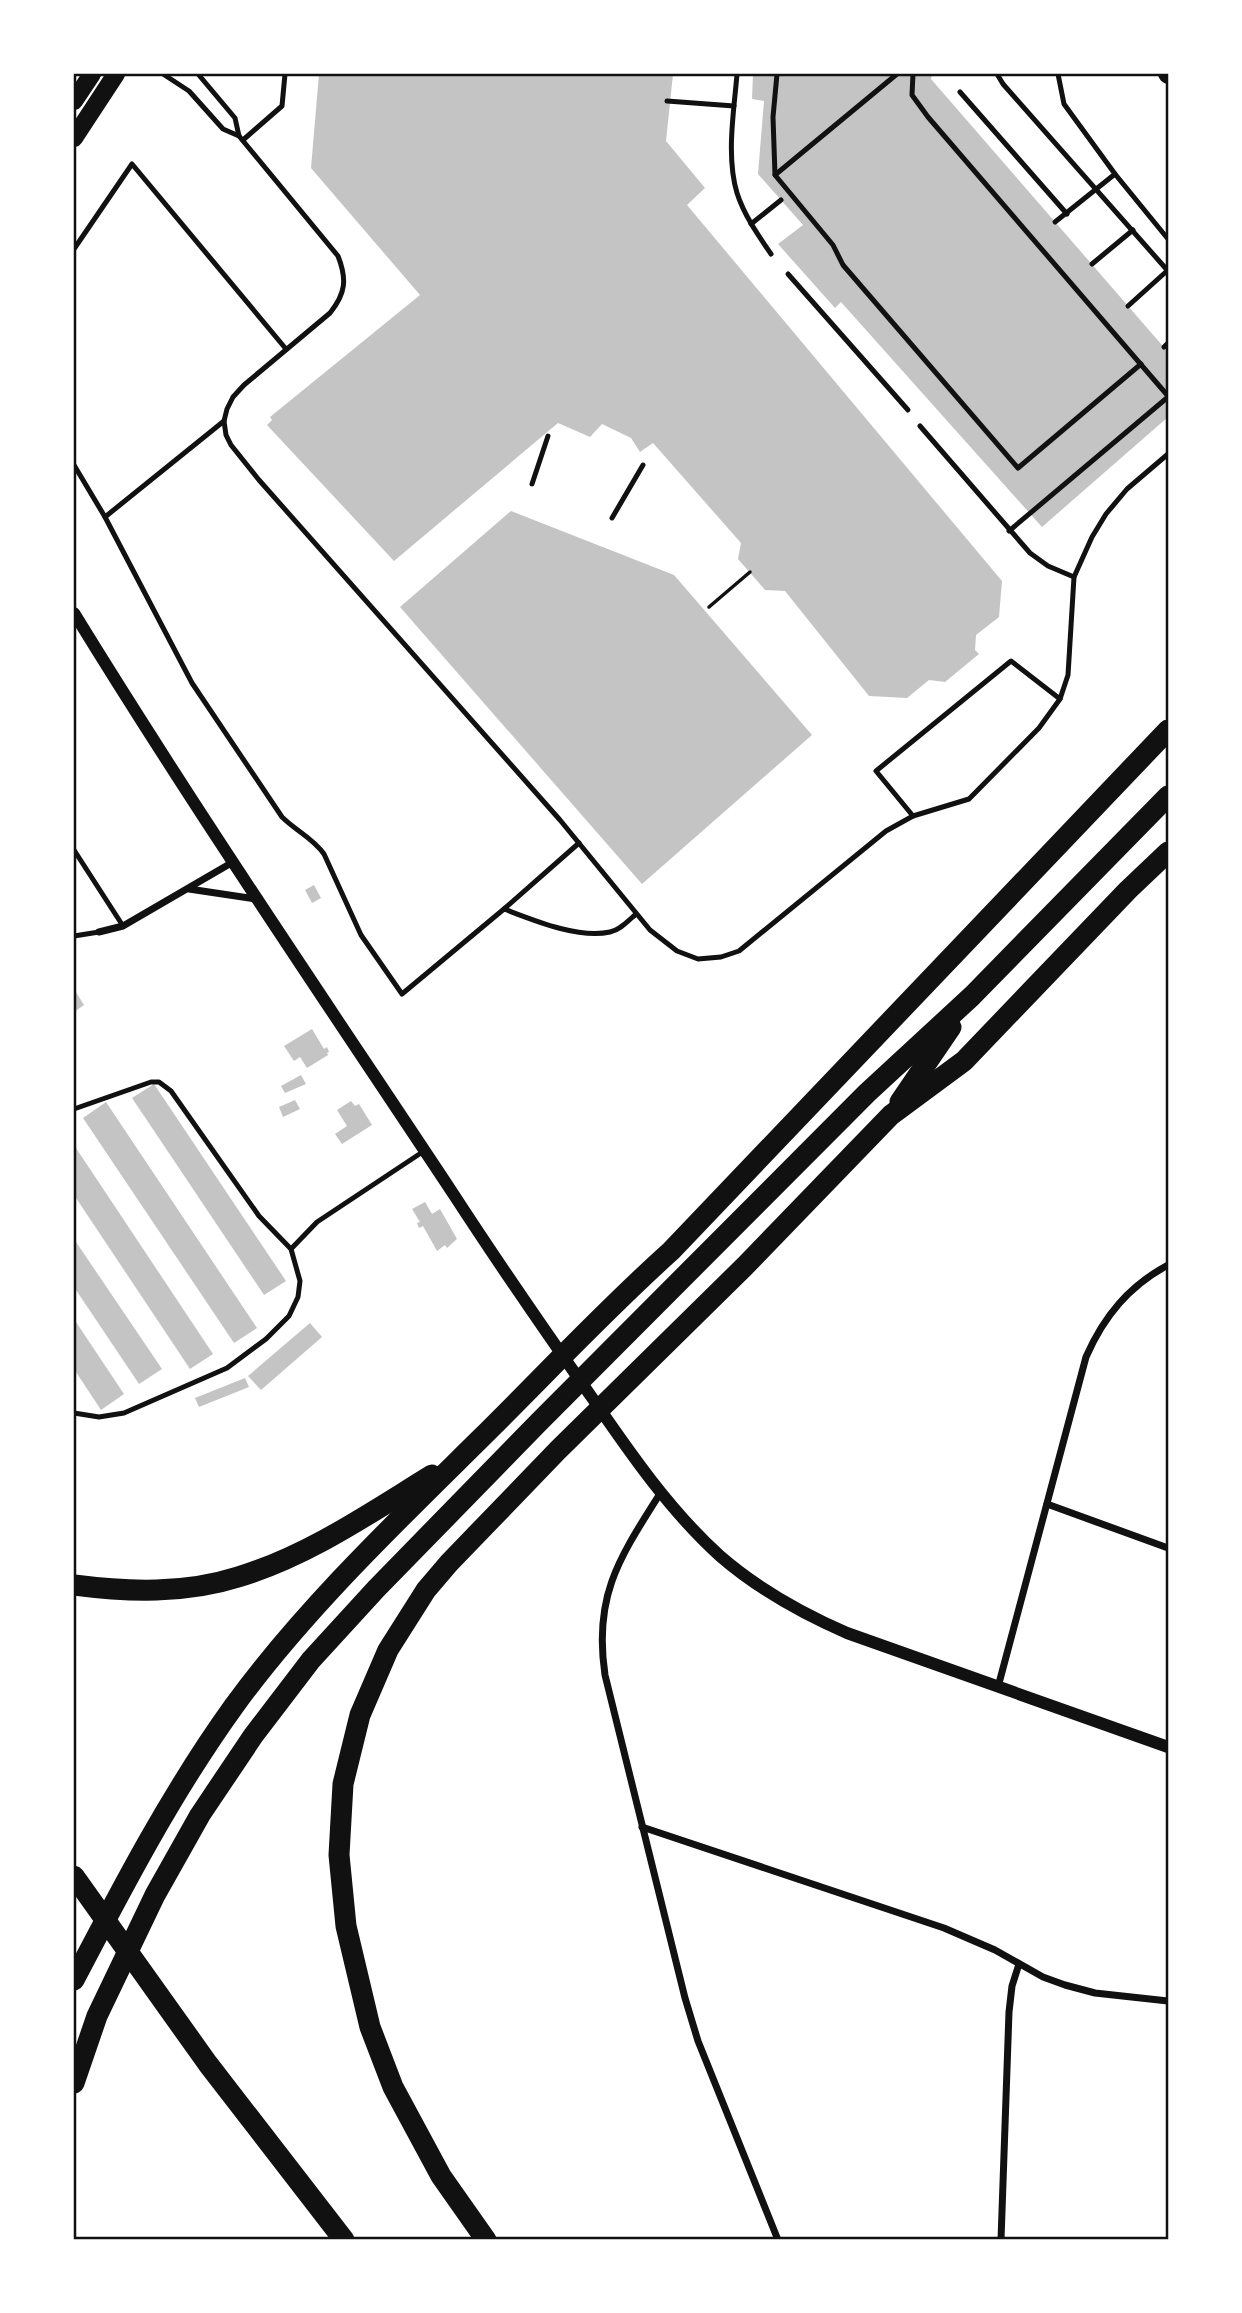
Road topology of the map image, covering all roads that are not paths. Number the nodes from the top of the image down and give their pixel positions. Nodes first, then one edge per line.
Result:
1 (92, 74) edge
2 (116, 74) edge
3 (163, 74) edge
4 (198, 74) edge
5 (285, 74) edge
6 (737, 74) edge
7 (777, 74) edge
8 (897, 74) edge
9 (913, 74) edge
10 (997, 74) edge
11 (1058, 74) edge
12 (960, 92) dead end
13 (74, 101) edge
14 (667, 101) dead end
15 (734, 106) junction
16 (74, 138) edge
17 (241, 138) junction
18 (1115, 174) junction
19 (775, 175) junction
20 (1097, 189) junction
21 (781, 200) dead end
22 (1067, 214) junction
23 (1055, 222) dead end
24 (751, 224) junction
25 (1133, 230) junction
26 (1168, 239) edge
27 (74, 249) edge
28 (771, 254) dead end
29 (1091, 264) dead end
30 (1168, 270) edge
31 (788, 274) dead end
32 (1128, 306) dead end
33 (286, 349) junction
34 (1141, 364) junction
35 (1168, 396) edge
36 (908, 410) dead end
37 (224, 421) junction
38 (920, 426) dead end
39 (548, 436) dead end
40 (1168, 454) edge
41 (74, 465) edge
42 (643, 465) dead end
43 (532, 484) dead end
44 (104, 517) junction
45 (612, 518) dead end
46 (1009, 531) junction
47 (1074, 577) junction
48 (74, 614) edge
49 (1060, 699) junction
50 (1168, 730) edge
51 (1168, 796) edge
52 (913, 816) junction
53 (579, 843) junction
54 (74, 850) edge
55 (1168, 852) edge
56 (233, 862) junction
57 (188, 889) junction
58 (258, 899) junction
59 (504, 909) junction
60 (636, 914) junction
61 (123, 926) junction
62 (99, 932) joint
63 (74, 936) edge
64 (972, 996) junction
65 (74, 1109) edge
66 (891, 1115) junction
67 (424, 1151) junction
68 (291, 1249) junction
69 (1168, 1265) edge
70 (74, 1413) edge
71 (460, 1457) junction
72 (661, 1492) junction
73 (1047, 1504) junction
74 (1168, 1548) edge
75 (74, 1585) edge
76 (998, 1687) junction
77 (1168, 1748) edge
78 (642, 1827) junction
79 (74, 1876) edge
80 (1019, 1964) junction
81 (74, 1980) edge
82 (1168, 2001) edge
83 (74, 2082) edge
84 (344, 2239) edge
85 (486, 2239) edge
86 (778, 2239) edge
87 (1000, 2239) edge

1 - 13 main road
2 - 16 main road
3 - 17 lane
4 - 17 lane
5 - 17 lane
6 - 15 lane
7 - 19 lane
8 - 19 lane
9 - 34 lane
10 - 20 lane
11 - 18 lane
12 - 22 lane
14 - 15 lane
15 - 24 lane
17 - 33 lane
18 - 20 lane
18 - 26 lane
19 - 34 lane
20 - 22 lane
20 - 25 lane
21 - 24 lane
22 - 23 lane
24 - 28 lane
25 - 29 lane
25 - 30 lane
27 - 33 lane
30 - 32 lane
31 - 36 lane
33 - 37 lane
34 - 35 lane
35 - 46 lane
37 - 44 lane
37 - 53 lane
38 - 46 lane
39 - 43 lane
40 - 47 lane
41 - 44 lane
42 - 45 lane
44 - 59 lane
46 - 47 lane
47 - 49 lane
48 - 56 street
49 - 52 lane
49 - 52 lane
50 - 71 highway
51 - 64 highway
52 - 60 lane
53 - 59 lane
53 - 60 lane
54 - 61 lane
55 - 66 highway
56 - 57 street
56 - 58 street
57 - 58 street
57 - 61 street
58 - 67 street
59 - 60 lane
61 - 62 street
62 - 63 lane
64 - 66 highway
64 - 83 highway
65 - 68 lane
66 - 85 highway
67 - 68 lane
67 - 72 street
68 - 70 lane
69 - 73 street
71 - 75 highway
71 - 81 highway
72 - 76 street
72 - 78 street
73 - 74 street
73 - 76 street
76 - 77 street
78 - 80 street
78 - 86 street
79 - 84 highway
80 - 82 street
80 - 87 street

